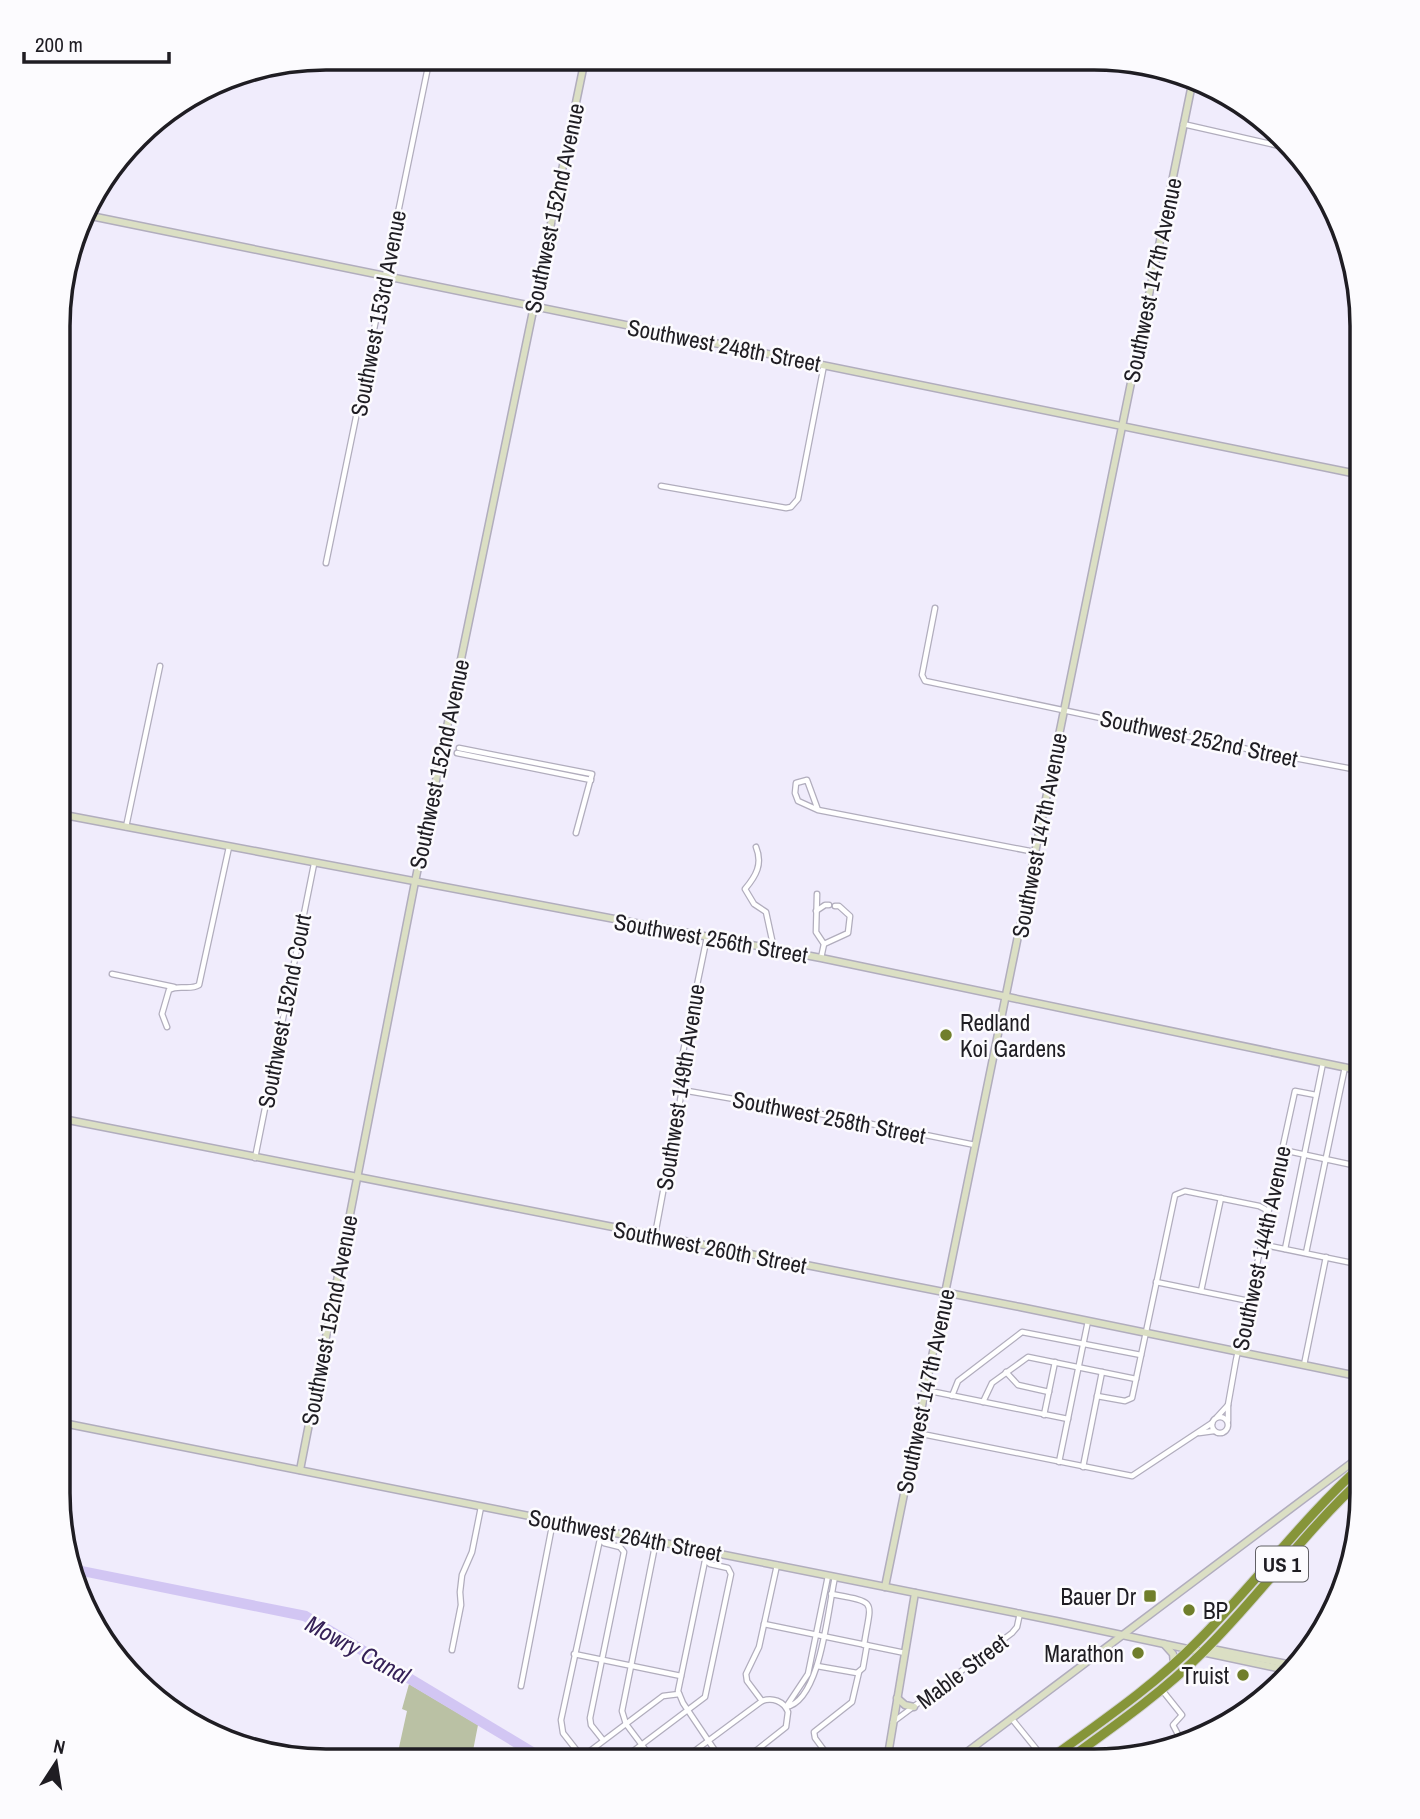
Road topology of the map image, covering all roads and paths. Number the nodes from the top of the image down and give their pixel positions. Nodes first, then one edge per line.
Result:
1 (427, 70) edge
2 (582, 70) edge
3 (1191, 89) edge
4 (1184, 124) junction
5 (1275, 145) edge
6 (94, 217) edge
7 (385, 276) junction
8 (533, 306) junction
9 (824, 365) junction
10 (1123, 426) junction
11 (1350, 473) edge
12 (661, 486) dead end
13 (326, 564) dead end
14 (935, 608) dead end
15 (160, 666) dead end
16 (1065, 709) junction
17 (458, 750) dead end
18 (1350, 768) edge
19 (818, 810) junction
20 (70, 816) edge
21 (126, 827) junction
22 (576, 833) dead end
23 (229, 847) junction
24 (756, 847) dead end
25 (1036, 852) junction
26 (314, 864) junction
27 (415, 883) junction
28 (817, 894) dead end
29 (816, 911) junction
30 (706, 937) junction
31 (824, 944) junction
32 (775, 950) junction
33 (821, 958) junction
34 (111, 974) dead end
35 (174, 987) junction
36 (1007, 996) junction
37 (167, 1027) dead end
38 (1323, 1063) junction
39 (1345, 1068) junction
40 (1350, 1069) edge
41 (682, 1090) junction
42 (1316, 1095) junction
43 (70, 1121) edge
44 (975, 1145) junction
45 (1283, 1150) junction
46 (1304, 1155) junction
47 (255, 1158) junction
48 (1326, 1159) junction
49 (1350, 1164) edge
50 (358, 1178) junction
51 (1221, 1198) junction
52 (1267, 1213) junction
53 (654, 1236) junction
54 (1261, 1244) junction
55 (1285, 1249) junction
56 (1306, 1253) junction
57 (1326, 1257) junction
58 (1350, 1262) edge
59 (1156, 1282) junction
60 (1202, 1291) junction
61 (945, 1293) junction
62 (1249, 1301) junction
63 (1088, 1321) junction
64 (1146, 1332) junction
65 (1083, 1344) junction
66 (1238, 1352) junction
67 (1141, 1356) junction
68 (1055, 1362) junction
69 (1304, 1365) junction
70 (1079, 1367) junction
71 (1006, 1372) junction
72 (1102, 1372) junction
73 (1350, 1375) edge
74 (1136, 1379) junction
75 (926, 1390) junction
76 (1049, 1392) junction
77 (952, 1396) junction
78 (1097, 1396) junction
79 (983, 1402) junction
80 (1228, 1405) junction
81 (1044, 1415) junction
82 (1217, 1417) junction
83 (1068, 1419) junction
84 (1227, 1421) junction
85 (1212, 1423) junction
86 (70, 1424) edge
87 (1214, 1431) junction
88 (917, 1433) junction
89 (1199, 1433) junction
90 (1059, 1462) junction
91 (1350, 1464) edge
92 (1083, 1467) junction
93 (300, 1470) junction
94 (1350, 1475) edge
95 (1324, 1484) junction
96 (1339, 1485) junction
97 (1348, 1493) junction
98 (1350, 1495) edge
99 (481, 1507) junction
100 (553, 1521) junction
101 (602, 1530) junction
102 (600, 1539) junction
103 (656, 1541) junction
104 (707, 1551) junction
105 (705, 1560) junction
106 (777, 1565) junction
107 (832, 1576) junction
108 (885, 1587) junction
109 (915, 1592) junction
110 (831, 1594) junction
111 (1020, 1613) junction
112 (764, 1624) junction
113 (816, 1635) junction
114 (1124, 1635) junction
115 (822, 1636) junction
116 (1163, 1643) junction
117 (865, 1645) junction
118 (1191, 1648) junction
119 (452, 1650) dead end
120 (1205, 1651) junction
121 (905, 1653) junction
122 (574, 1654) junction
123 (602, 1660) junction
124 (1174, 1664) junction
125 (1284, 1664) edge
126 (631, 1666) junction
127 (817, 1666) junction
128 (1280, 1668) edge
129 (859, 1672) junction
130 (681, 1676) junction
131 (521, 1686) dead end
132 (1161, 1689) junction
133 (679, 1693) junction
134 (897, 1698) junction
135 (762, 1701) junction
136 (786, 1707) junction
137 (914, 1707) junction
138 (688, 1711) junction
139 (1012, 1718) junction
140 (893, 1722) junction
141 (1099, 1723) junction
142 (626, 1724) junction
143 (1178, 1734) edge
144 (603, 1740) junction
145 (708, 1741) junction
146 (642, 1745) junction
147 (575, 1749) edge
148 (594, 1749) edge
149 (636, 1749) edge
150 (645, 1749) edge
151 (697, 1749) edge
152 (714, 1749) edge
153 (759, 1749) edge
154 (824, 1749) edge
155 (889, 1749) edge
156 (971, 1749) edge
157 (1037, 1749) edge
158 (1063, 1749) edge
159 (1074, 1749) edge
160 (1082, 1749) edge

1 - 7 street, Southwest 153rd Avenue
2 - 8 street, Southwest 152nd Avenue
3 - 4 street, Southwest 147th Avenue
4 - 5 street
4 - 10 street, Southwest 147th Avenue
6 - 7 street, Southwest 248th Street
7 - 8 street, Southwest 248th Street
7 - 13 street, Southwest 153rd Avenue
8 - 9 street, Southwest 248th Street
8 - 27 street, Southwest 152nd Avenue
9 - 10 street, Southwest 248th Street
9 - 12 street
10 - 11 street, Southwest 248th Street
10 - 16 street, Southwest 147th Avenue
14 - 16 street, Southwest 252nd Street
15 - 21 street
16 - 18 street, Southwest 252nd Street
16 - 25 street, Southwest 147th Avenue
17 - 22 street
19 - 19 street
19 - 25 street
20 - 21 street, Southwest 256th Street
21 - 23 street, Southwest 256th Street
23 - 26 street, Southwest 256th Street
23 - 35 street
24 - 32 street
25 - 36 street, Southwest 147th Avenue
26 - 27 street, Southwest 256th Street
26 - 47 street, Southwest 152nd Court
27 - 30 street, Southwest 256th Street
27 - 50 street, Southwest 152nd Avenue
28 - 29 street
29 - 31 street
29 - 31 street
30 - 32 street, Southwest 256th Street
30 - 41 street, Southwest 149th Avenue
31 - 33 street
32 - 33 street, Southwest 256th Street
33 - 36 street, Southwest 256th Street
34 - 35 street
35 - 37 street
36 - 38 street, Southwest 256th Street
36 - 44 street, Southwest 147th Avenue
38 - 39 street, Southwest 256th Street
38 - 42 street
39 - 40 street, Southwest 256th Street
39 - 48 street
41 - 44 street, Southwest 258th Street
41 - 53 street, Southwest 149th Avenue
42 - 45 street, Southwest 144th Avenue
42 - 46 street
43 - 47 street, Southwest 260th Street
44 - 61 street, Southwest 147th Avenue
45 - 46 street
45 - 52 street, Southwest 144th Avenue
46 - 48 street
46 - 55 street
47 - 50 street, Southwest 260th Street
48 - 49 street
48 - 56 street
50 - 53 street, Southwest 260th Street
50 - 93 street, Southwest 152nd Avenue
51 - 52 street
51 - 59 street
51 - 60 street
52 - 54 street, Southwest 144th Avenue
53 - 61 street, Southwest 260th Street
54 - 55 street
54 - 62 street, Southwest 144th Avenue
55 - 56 street
56 - 57 street
57 - 58 street
57 - 69 street
59 - 60 street
59 - 64 street
60 - 62 street
61 - 63 street, Southwest 260th Street
61 - 75 street, Southwest 147th Avenue
62 - 66 street, Southwest 144th Avenue
63 - 64 street, Southwest 260th Street
63 - 65 street
64 - 66 street, Southwest 260th Street
64 - 67 street
65 - 67 street
65 - 70 street
65 - 77 street
66 - 69 street, Southwest 260th Street
66 - 80 street, Southwest 144th Avenue
67 - 74 street
68 - 70 street
68 - 71 street
68 - 76 street
69 - 73 street, Southwest 260th Street
70 - 72 street
70 - 83 street
71 - 76 street
71 - 79 street
72 - 74 street
72 - 78 street
74 - 78 street
75 - 77 street
75 - 88 street, Southwest 147th Avenue
76 - 81 street
77 - 79 street
78 - 92 street
79 - 81 street
80 - 82 street
80 - 84 street, Southwest 144th Avenue
81 - 83 street
82 - 84 street
82 - 85 street
83 - 90 street
84 - 87 street
85 - 87 street
85 - 89 street
86 - 93 street, Southwest 264th Street
87 - 89 street
88 - 90 street
88 - 108 street, Southwest 147th Avenue
89 - 92 street
90 - 92 street
91 - 95 street
93 - 99 street, Southwest 264th Street
94 - 96 highway, US 1
95 - 96 street
95 - 114 street
96 - 97 highway
96 - 118 highway, US 1
97 - 98 street
97 - 120 highway, US 1
99 - 100 street, Southwest 264th Street
99 - 119 street
100 - 101 street, Southwest 264th Street
100 - 131 street
101 - 102 street
101 - 103 street, Southwest 264th Street
102 - 122 street
102 - 123 street
103 - 104 street, Southwest 264th Street
103 - 126 street
104 - 105 street
104 - 106 street, Southwest 264th Street
105 - 130 street
105 - 138 street
106 - 107 street, Southwest 264th Street
106 - 112 street
107 - 108 street, Southwest 264th Street
107 - 110 street
107 - 113 street
108 - 109 street, Southwest 264th Street
109 - 111 street, Southwest 264th Street
109 - 121 street
110 - 115 street
110 - 117 street
111 - 114 street, Southwest 264th Street
111 - 137 street, Mable Street
112 - 113 street
112 - 135 street
113 - 115 street
113 - 136 street
114 - 116 street, Southwest 264th Street
114 - 139 street
115 - 117 street
115 - 127 street
116 - 118 street, Southwest 264th Street
116 - 124 street
117 - 121 street
117 - 129 street
118 - 120 street, Southwest 264th Street
118 - 124 highway, US 1
120 - 125 street, Southwest 264th Street
120 - 128 street, Southwest 264th Street
120 - 132 highway, US 1
121 - 134 street
122 - 123 street
122 - 147 street
123 - 126 street
123 - 144 street
124 - 141 highway, US 1
126 - 130 street
126 - 142 street
127 - 129 street
127 - 136 street
129 - 154 street
130 - 133 street
132 - 143 street
132 - 160 highway, US 1
133 - 138 street
133 - 142 street
134 - 137 street
134 - 140 street
135 - 136 street
135 - 145 street
136 - 153 street
137 - 140 street, Mable Street
138 - 145 street
138 - 146 street
139 - 156 street
139 - 157 street
140 - 155 street
141 - 158 highway, US 1
141 - 159 highway
142 - 144 street
142 - 146 street
144 - 148 street
145 - 151 street
145 - 152 street
146 - 149 street
146 - 150 street

